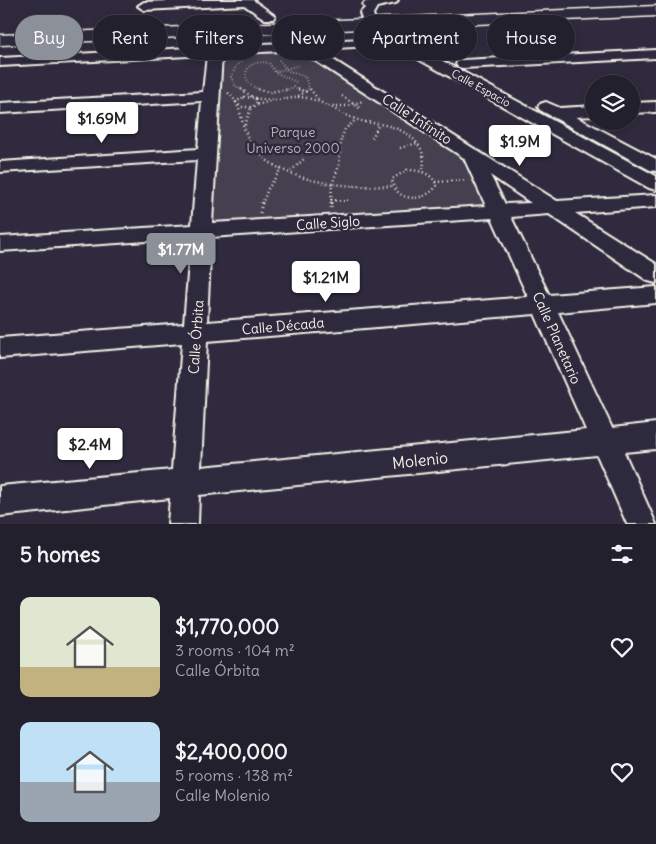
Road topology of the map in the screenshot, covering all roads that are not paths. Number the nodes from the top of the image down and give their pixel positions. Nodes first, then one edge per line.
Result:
1 (653, 0) edge
2 (246, 1) edge
3 (219, 2) junction
4 (142, 9) edge
5 (379, 11) edge
6 (656, 11) edge
7 (230, 12) dead end
8 (269, 16) junction
9 (272, 16) edge
10 (344, 19) edge
11 (0, 26) edge
12 (0, 40) edge
13 (177, 41) edge
14 (177, 45) edge
15 (656, 54) edge
16 (214, 60) edge
17 (324, 60) edge
18 (430, 60) edge
19 (0, 62) edge
20 (463, 64) junction
21 (211, 92) junction
22 (656, 107) edge
23 (0, 108) edge
24 (640, 108) edge
25 (585, 111) edge
26 (557, 113) junction
27 (206, 154) junction
28 (471, 154) junction
29 (0, 166) edge
30 (656, 183) edge
31 (552, 208) junction
32 (499, 211) junction
33 (202, 230) junction
34 (0, 244) edge
35 (656, 275) edge
36 (656, 295) edge
37 (543, 305) junction
38 (196, 333) junction
39 (0, 348) edge
40 (656, 436) edge
41 (603, 441) junction
42 (185, 483) junction
43 (0, 501) edge
44 (183, 524) edge
45 (642, 524) edge

1 - 5 main road
2 - 3 street
2 - 8 street
3 - 4 street
3 - 7 street
4 - 8 main road
4 - 11 main road
5 - 6 main road
5 - 10 main road
5 - 20 street, Calle Espacio
8 - 9 main road
12 - 13 main road
14 - 19 street
15 - 20 street
16 - 21 street, Calle Órbita
17 - 28 street, Calle Infinito
18 - 30 street, Calle Espacio
20 - 26 street, Calle Espacio
21 - 23 street
21 - 27 street, Calle Órbita
22 - 24 street
25 - 26 street
26 - 30 street, Calle Espacio
27 - 29 street
27 - 33 street, Calle Órbita
28 - 31 street, Calle Infinito
28 - 32 street, Calle Planetario
30 - 31 street, Calle Siglo
31 - 32 street, Calle Siglo
31 - 35 street, Calle Infinito
32 - 33 street, Calle Siglo
32 - 37 street, Calle Planetario
33 - 34 street, Calle Siglo
33 - 38 street, Calle Órbita
36 - 37 street, Calle Década
37 - 38 street, Calle Década
37 - 41 street, Calle Planetario
38 - 39 street, Calle Década
38 - 42 street, Calle Órbita
40 - 41 street, Molenio
41 - 42 street, Molenio
41 - 45 street, Calle Planetario
42 - 43 street, Molenio
42 - 44 street, Calle Órbita

